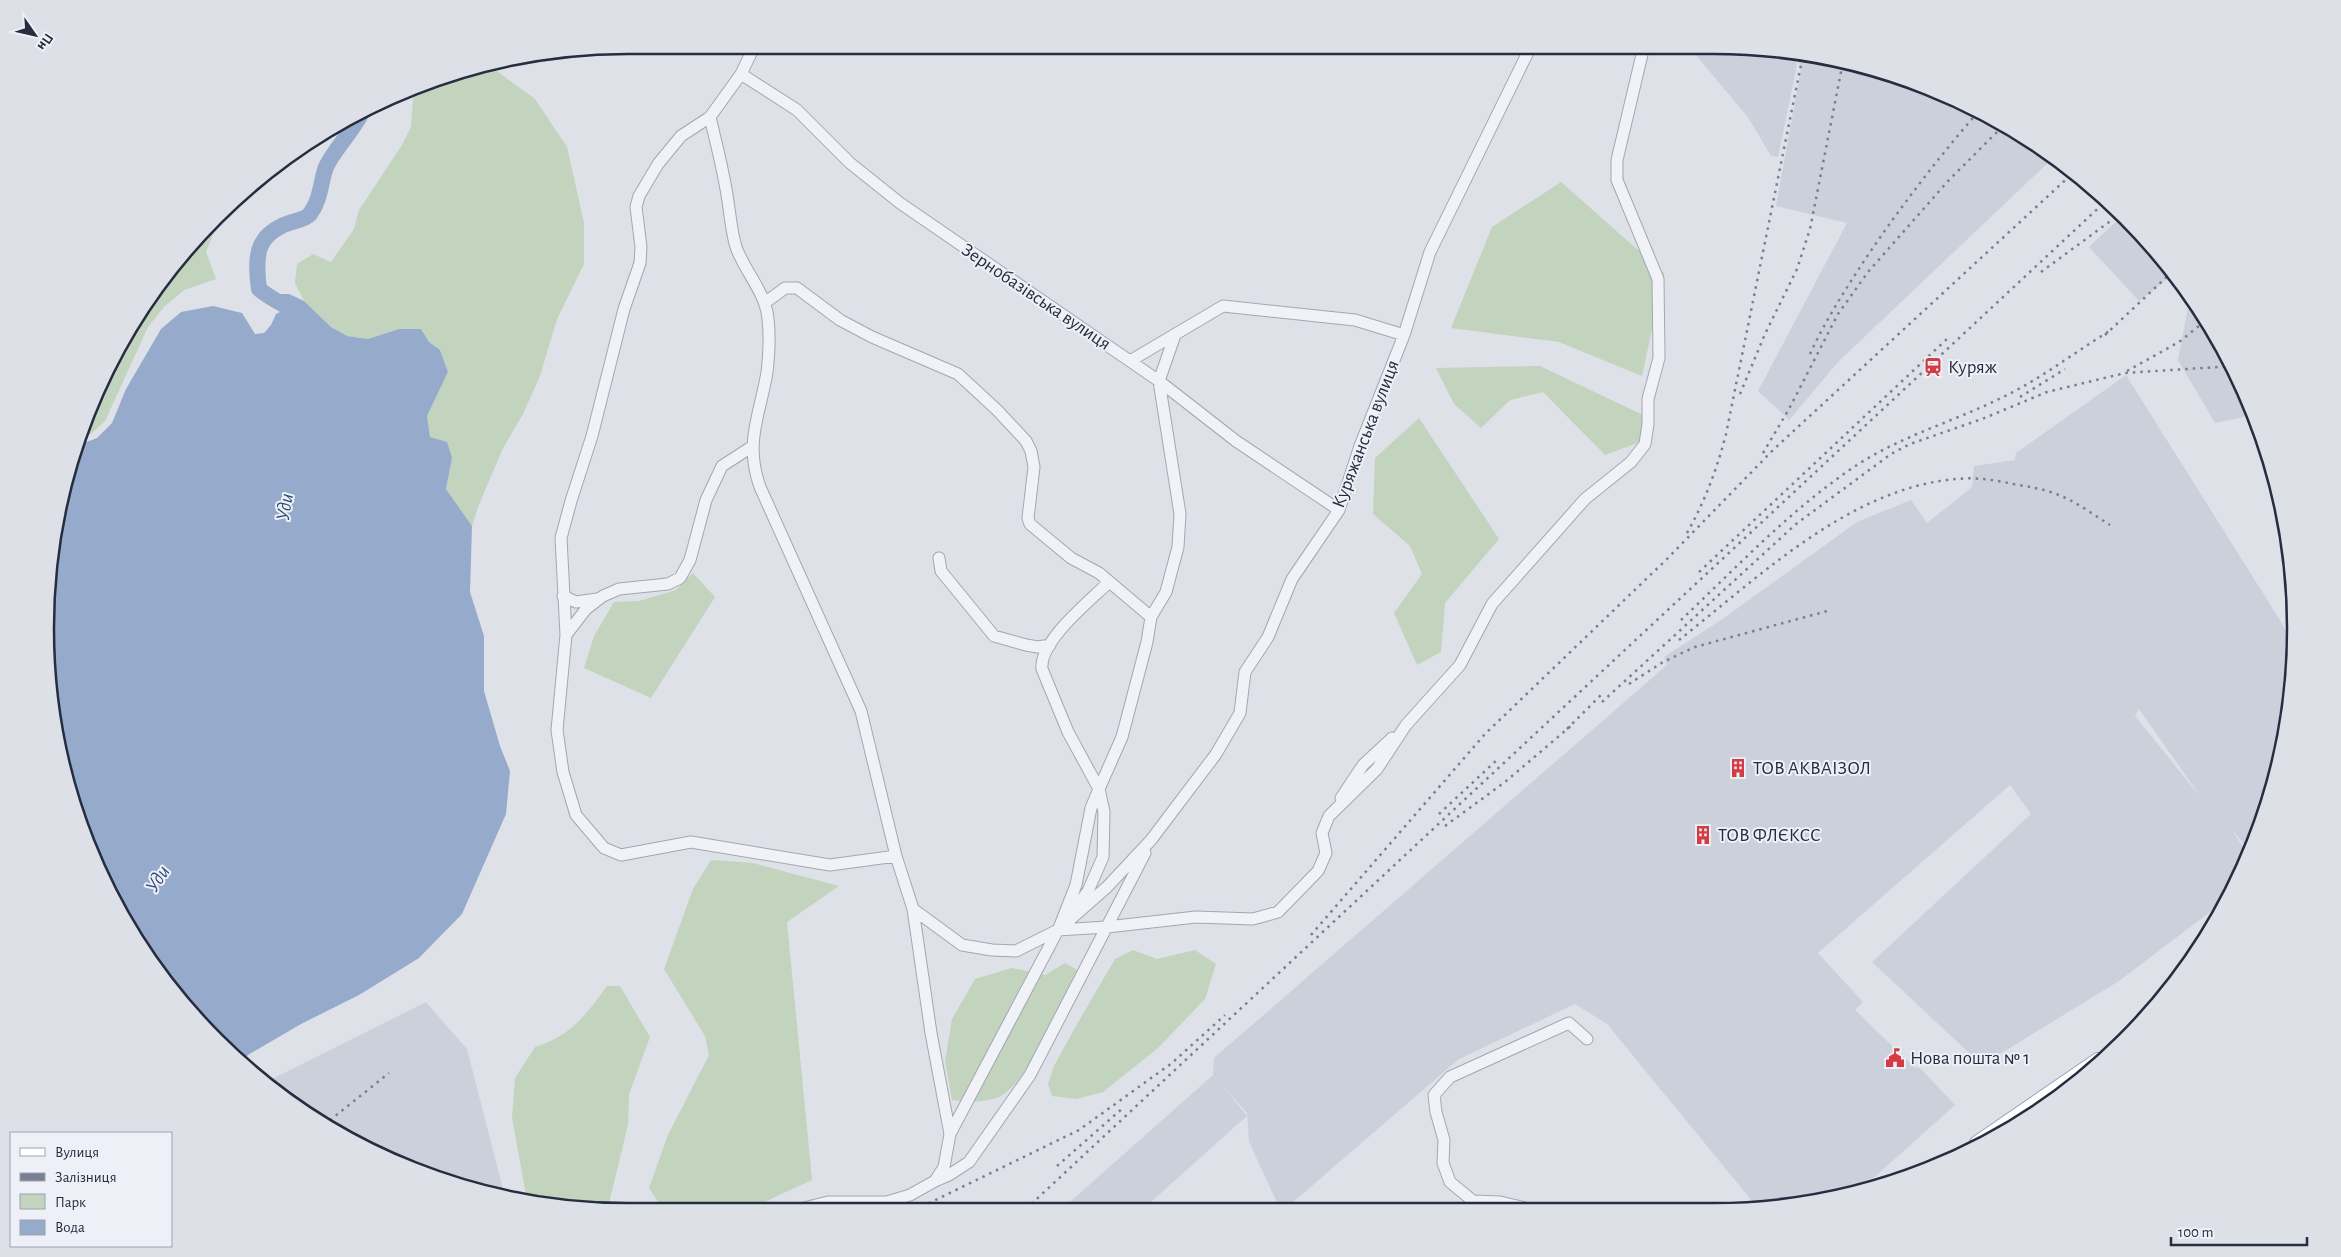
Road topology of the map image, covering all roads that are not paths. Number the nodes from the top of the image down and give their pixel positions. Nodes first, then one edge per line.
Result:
1 (751, 54) edge
2 (1527, 54) edge
3 (1642, 54) edge
4 (741, 74) junction
5 (710, 117) junction
6 (766, 302) junction
7 (1175, 335) junction
8 (1404, 335) junction
9 (1130, 361) junction
10 (1159, 381) junction
11 (753, 446) junction
12 (1339, 510) junction
13 (939, 558) dead end
14 (1109, 582) junction
15 (563, 596) junction
16 (598, 599) junction
17 (1151, 617) junction
18 (566, 635) junction
19 (1050, 644) junction
20 (1099, 789) junction
21 (1151, 840) junction
22 (896, 856) junction
23 (913, 908) junction
24 (1107, 927) junction
25 (1058, 930) junction
26 (1587, 1039) dead end
27 (2053, 1091) edge
28 (2012, 1118) edge
29 (950, 1134) junction
30 (935, 1181) junction
31 (824, 1203) edge
32 (1504, 1203) edge

1 - 4 street
2 - 8 street, Куряжанська вулиця
3 - 24 street
4 - 5 street
4 - 9 street, Зернобазівська вулиця
5 - 6 street
5 - 15 street
6 - 11 street
6 - 14 street
7 - 8 street
7 - 9 street
7 - 10 street
8 - 12 street, Куряжанська вулиця
9 - 10 street, Зернобазівська вулиця
10 - 12 street, Зернобазівська вулиця
10 - 17 street
11 - 16 street
11 - 22 street
12 - 21 street, Куряжанська вулиця
13 - 19 street
14 - 17 street
14 - 19 street
15 - 16 street
15 - 18 street
16 - 18 street
17 - 20 street
18 - 22 street
19 - 20 street
20 - 25 street
20 - 25 street
21 - 24 street
21 - 25 street
22 - 23 street
23 - 25 street
23 - 29 street
24 - 25 street
24 - 30 street
25 - 29 street
26 - 32 street
27 - 28 main road
29 - 30 street
30 - 31 street

